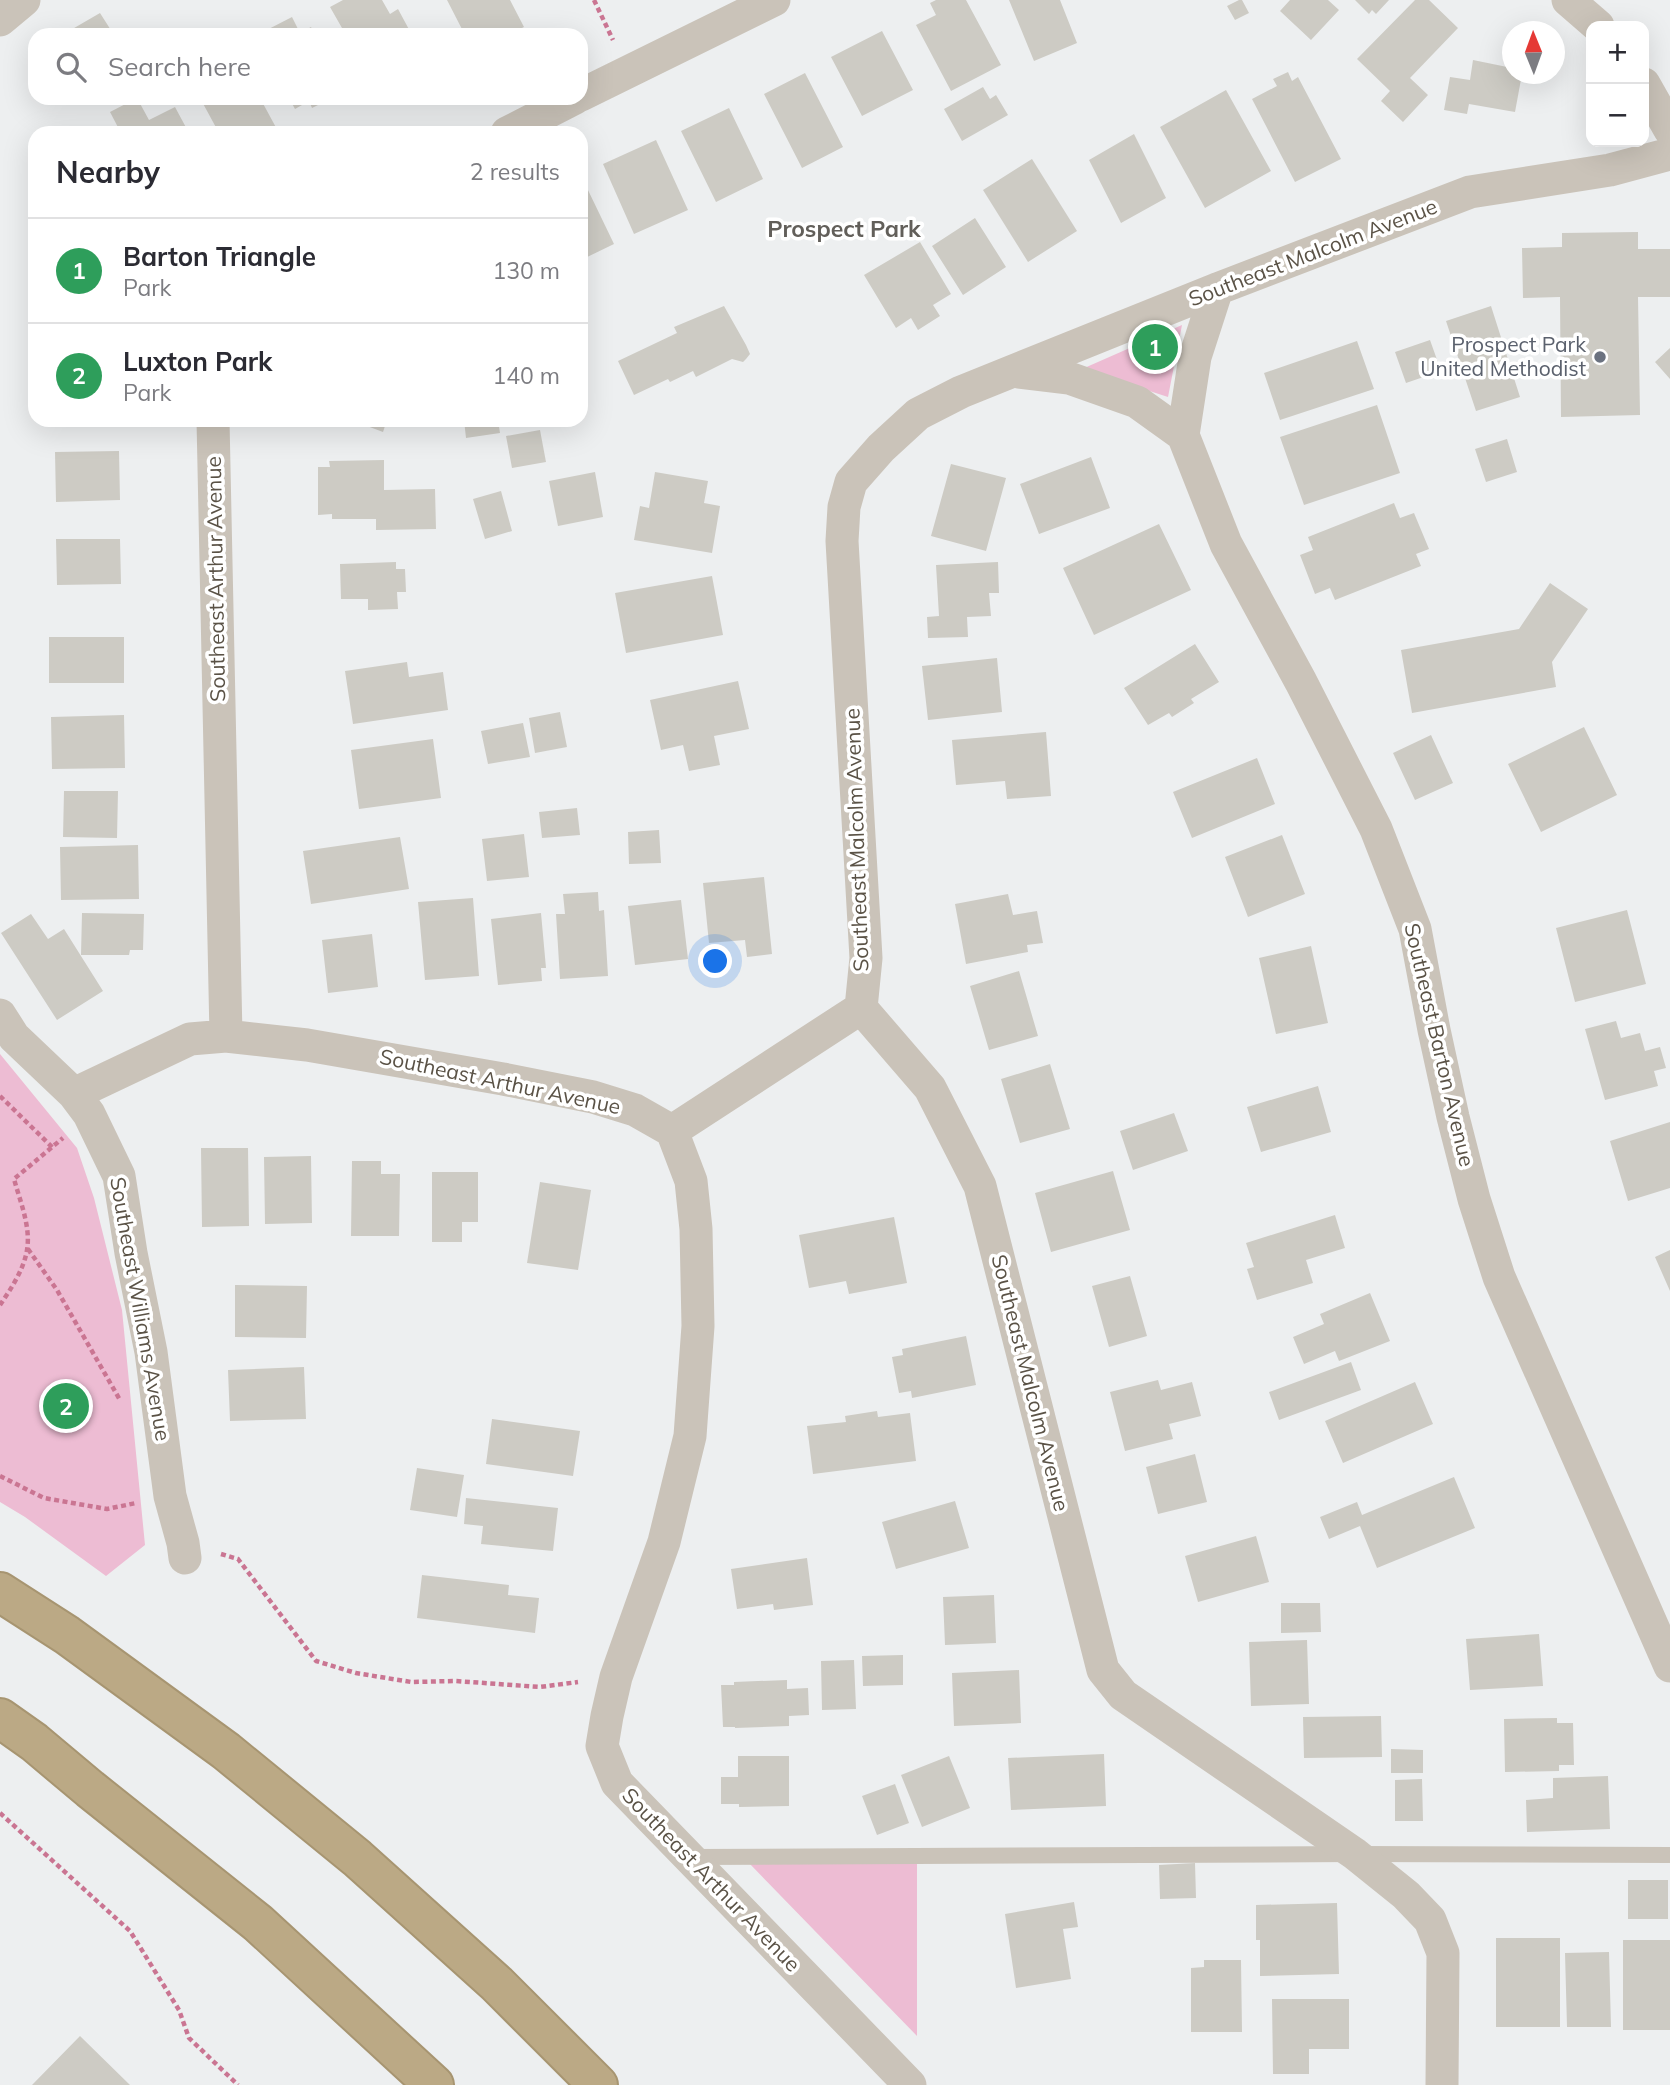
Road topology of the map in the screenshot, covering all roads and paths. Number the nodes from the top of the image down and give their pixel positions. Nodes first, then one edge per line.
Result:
1 (24, 0) edge
2 (594, 0) edge
3 (774, 0) edge
4 (1568, 0) edge
5 (0, 20) edge
6 (1592, 21) edge
7 (628, 72) junction
8 (588, 92) edge
9 (1649, 93) edge
10 (561, 105) edge
11 (521, 126) edge
12 (1670, 130) edge
13 (1670, 154) edge
14 (1217, 289) junction
15 (1016, 371) junction
16 (213, 427) edge
17 (1183, 435) junction
18 (861, 1008) junction
19 (0, 1015) edge
20 (226, 1036) junction
21 (74, 1094) junction
22 (0, 1096) edge
23 (672, 1131) junction
24 (53, 1148) dead end
25 (48, 1152) dead end
26 (28, 1249) junction
27 (0, 1305) edge
28 (128, 1409) dead end
29 (0, 1476) edge
30 (134, 1490) dead end
31 (170, 1496) junction
32 (135, 1504) junction
33 (184, 1550) joint
34 (0, 1592) edge
35 (1670, 1666) edge
36 (582, 1681) dead end
37 (0, 1718) edge
38 (0, 1813) edge
39 (1355, 1854) junction
40 (1670, 1855) edge
41 (690, 1857) junction
42 (238, 2085) edge
43 (434, 2085) edge
44 (598, 2085) edge
45 (910, 2085) edge
46 (1442, 2085) edge

1 - 5 street
2 - 7 path
3 - 7 street
4 - 6 street
7 - 8 street
9 - 12 street
10 - 11 street
13 - 14 street, Southeast Malcolm Avenue
14 - 15 street, Southeast Malcolm Avenue
14 - 17 street
15 - 17 street
15 - 18 street, Southeast Malcolm Avenue
16 - 20 street, Southeast Arthur Avenue
17 - 35 street, Southeast Barton Avenue
18 - 23 street
18 - 39 street, Southeast Malcolm Avenue
19 - 21 street, Southeast Williams Avenue
20 - 21 street
20 - 23 street, Southeast Arthur Avenue
21 - 31 street, Southeast Williams Avenue
22 - 24 path
23 - 41 street, Southeast Arthur Avenue
25 - 26 path
26 - 27 path
26 - 28 path
29 - 32 path
30 - 32 path
31 - 32 path
31 - 33 street, Southeast Williams Avenue
33 - 36 path
34 - 44 highway
37 - 43 highway
38 - 42 path
39 - 40 lane
39 - 41 lane
39 - 46 street, Southeast Malcolm Avenue
41 - 45 street, Southeast Arthur Avenue

